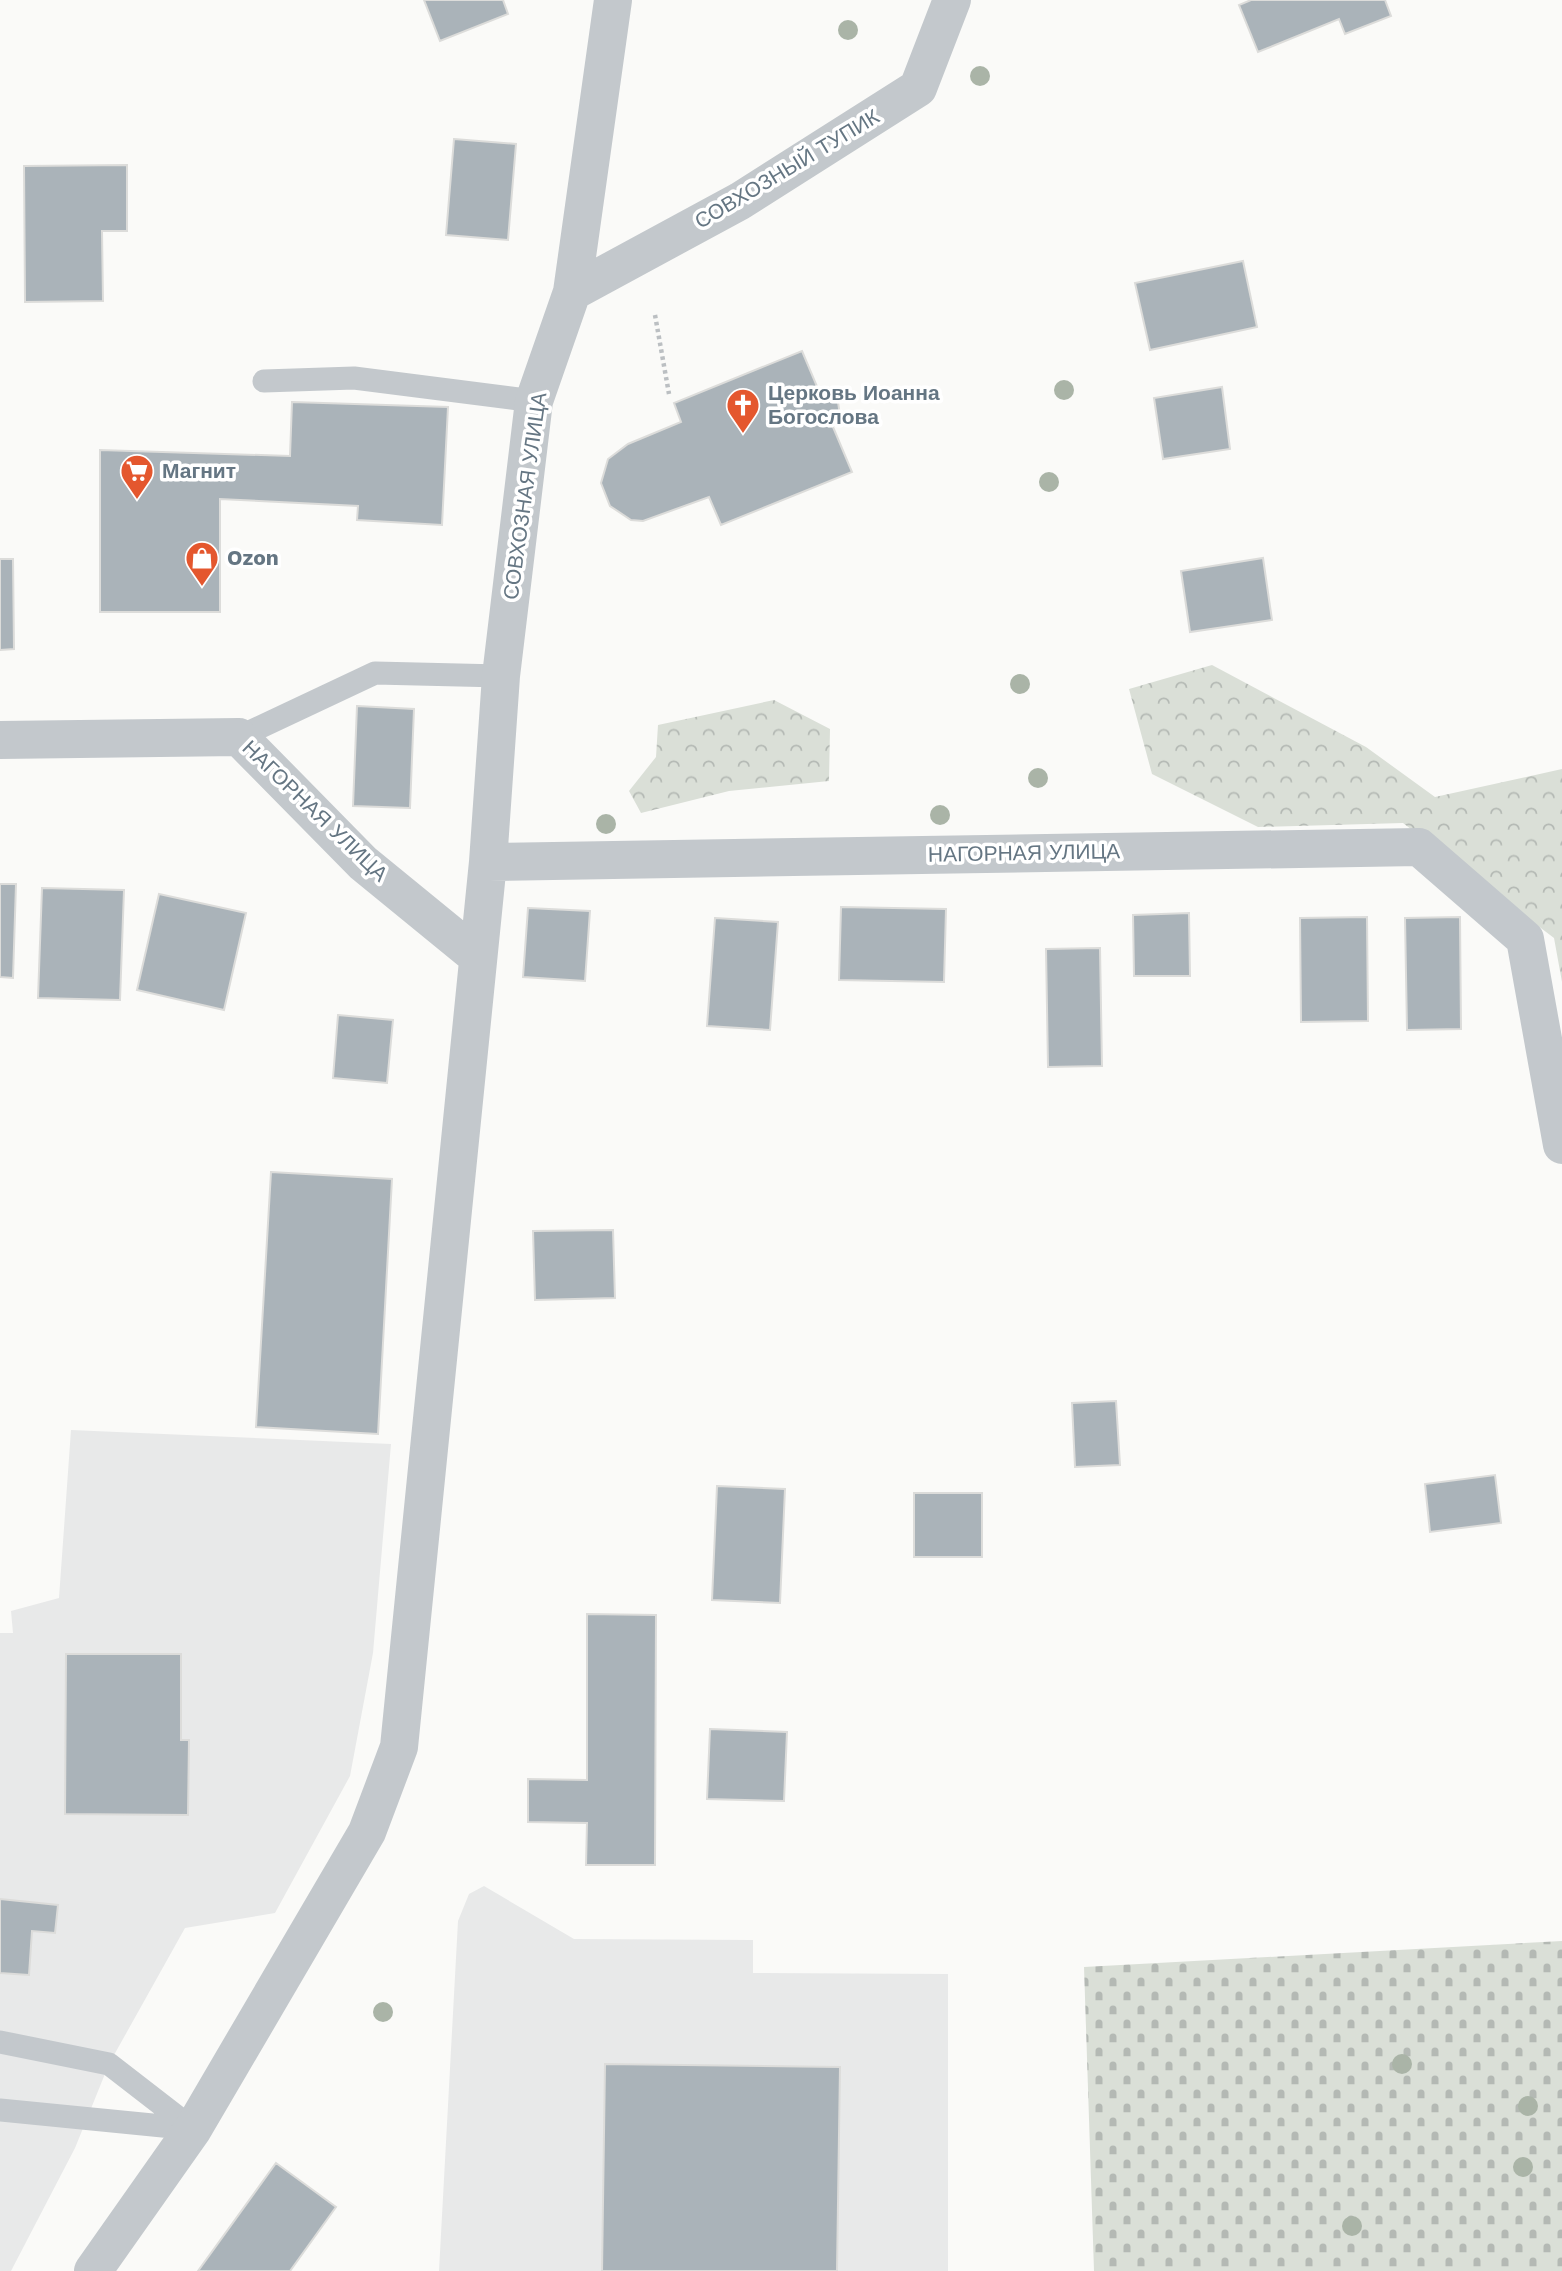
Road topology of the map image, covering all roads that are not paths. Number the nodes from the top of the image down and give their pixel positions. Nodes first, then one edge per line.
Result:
1 (613, 0) edge
2 (952, 0) edge
3 (572, 292) junction
4 (264, 381) dead end
5 (534, 401) junction
6 (501, 676) junction
7 (239, 737) junction
8 (0, 740) edge
9 (488, 862) junction
10 (478, 957) junction
11 (1562, 1145) edge
12 (0, 2042) edge
13 (0, 2110) edge
14 (193, 2129) junction
15 (93, 2271) edge

1 - 3 street, СОВХОЗНАЯ УЛИЦА
2 - 3 street, СОВХОЗНЫЙ ТУПИК
3 - 5 street, СОВХОЗНАЯ УЛИЦА
4 - 5 lane
5 - 6 street, СОВХОЗНАЯ УЛИЦА
6 - 7 lane
6 - 9 street, СОВХОЗНАЯ УЛИЦА
7 - 8 street, НАГОРНАЯ УЛИЦА
7 - 10 street, НАГОРНАЯ УЛИЦА
9 - 10 street, СОВХОЗНАЯ УЛИЦА
9 - 11 street, НАГОРНАЯ УЛИЦА
10 - 14 street, СОВХОЗНАЯ УЛИЦА
12 - 14 lane
13 - 14 lane
14 - 15 street, СОВХОЗНАЯ УЛИЦА

